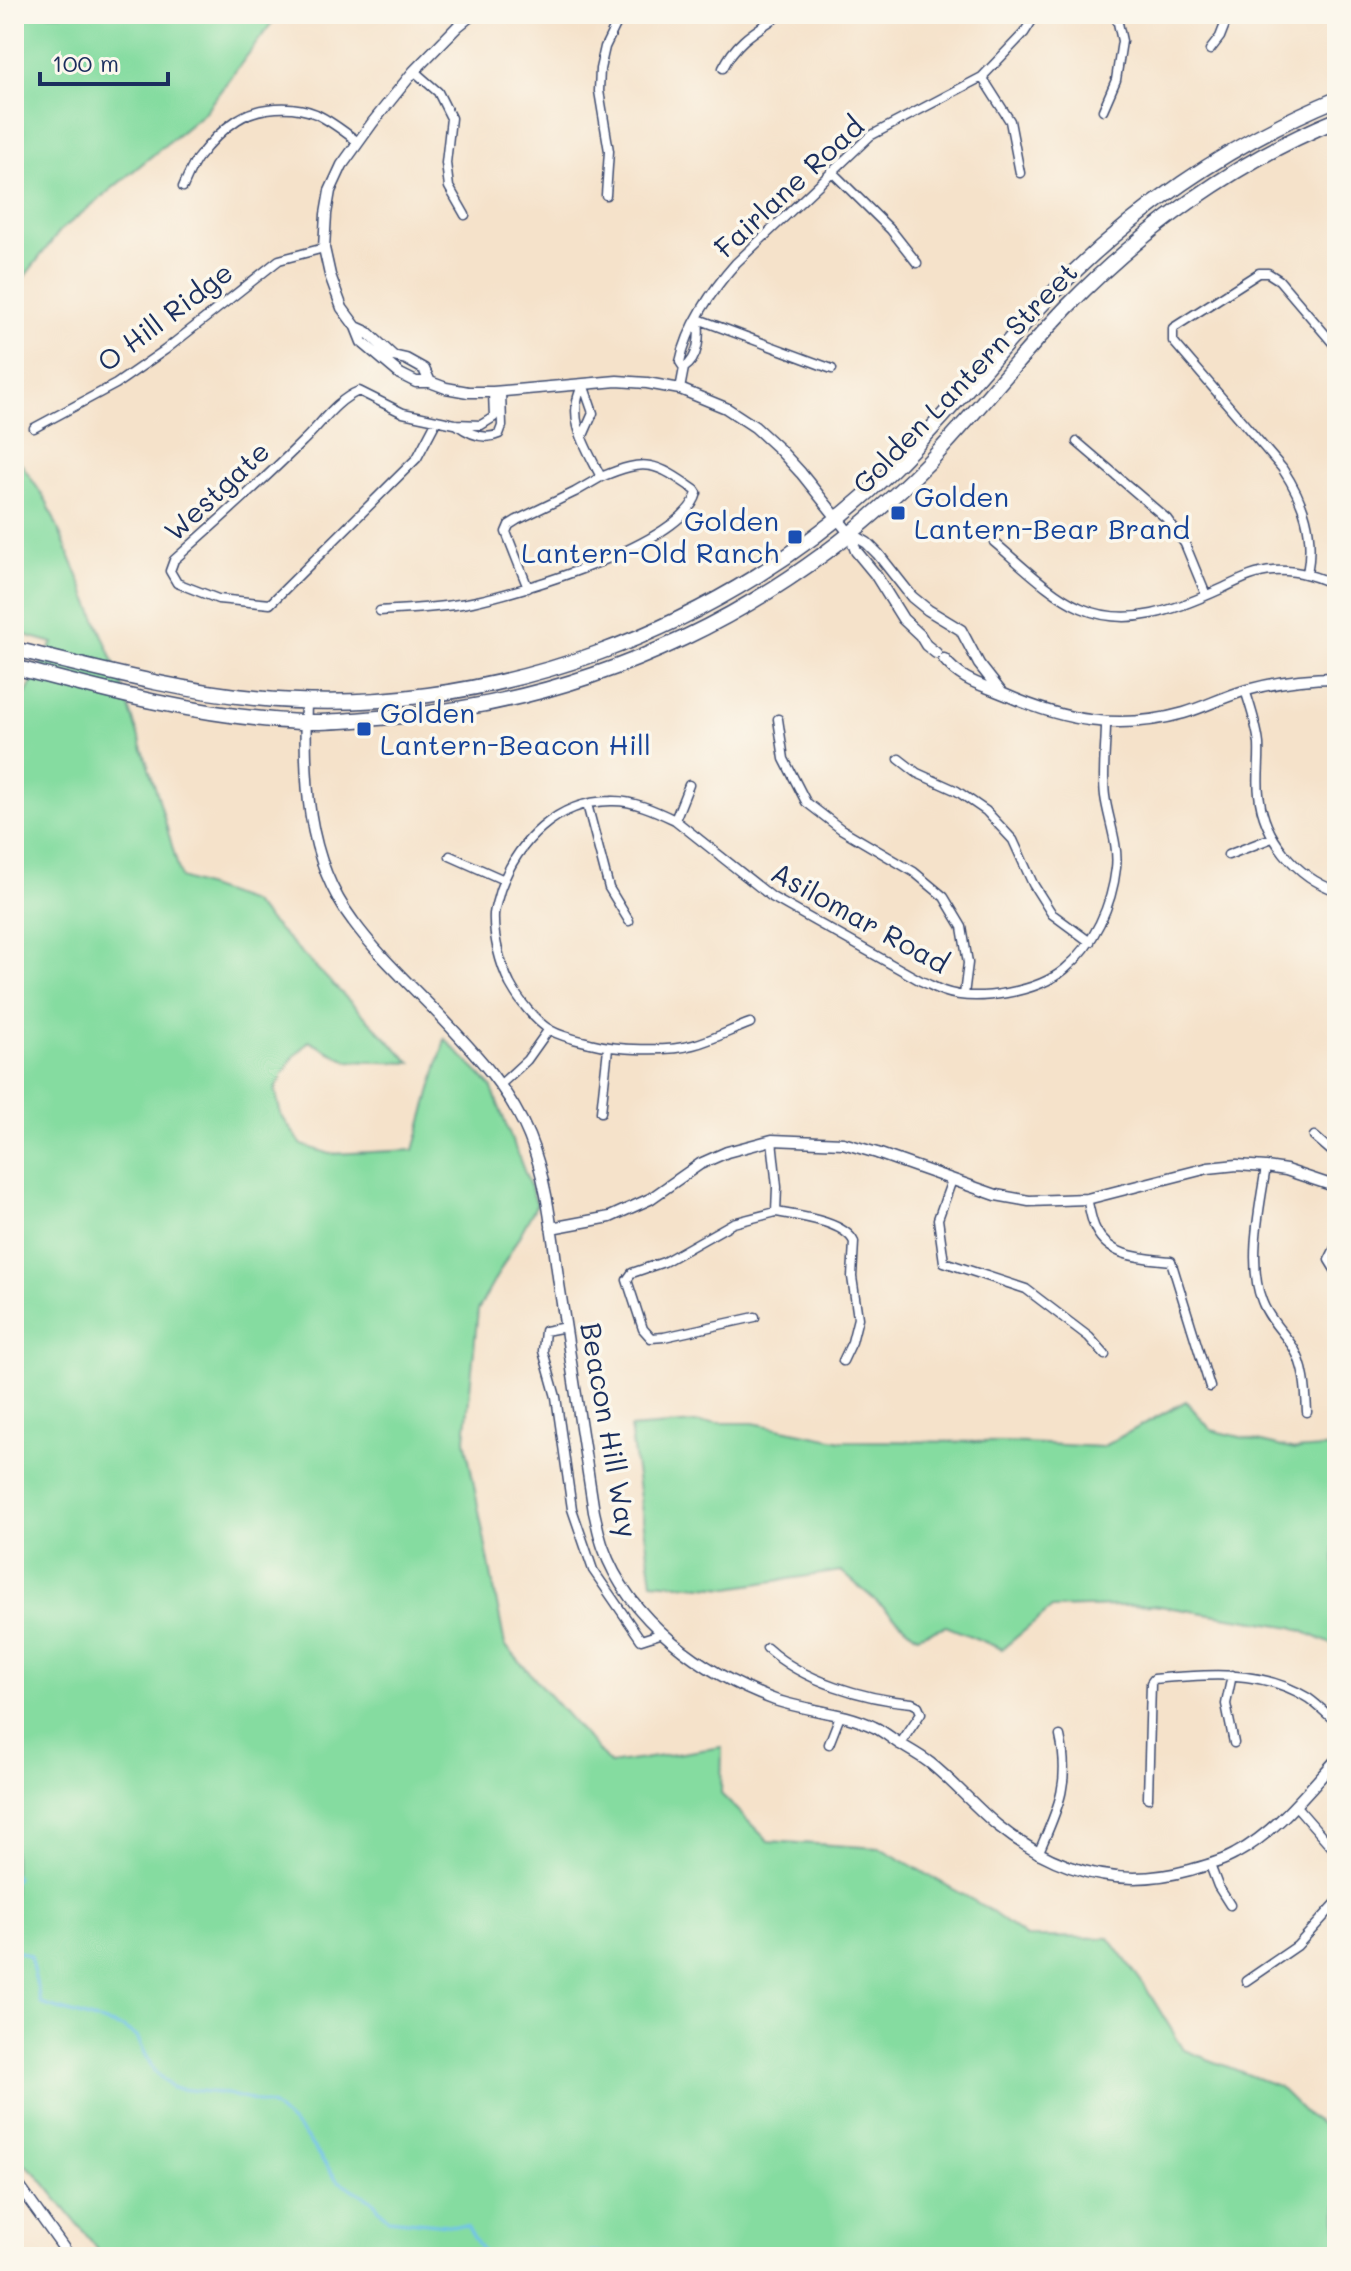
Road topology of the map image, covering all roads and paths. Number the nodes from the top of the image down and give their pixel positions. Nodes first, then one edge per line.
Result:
1 (473, 14) edge
2 (621, 14) edge
3 (781, 14) edge
4 (1036, 14) edge
5 (1116, 14) edge
6 (1229, 14) edge
7 (1210, 50) dead end
8 (723, 68) dead end
9 (414, 71) junction
10 (982, 77) junction
11 (1337, 99) edge
12 (1103, 110) dead end
13 (1337, 120) edge
14 (358, 142) junction
15 (831, 171) junction
16 (1020, 173) dead end
17 (183, 187) dead end
18 (606, 195) dead end
19 (465, 215) dead end
20 (324, 248) junction
21 (917, 263) dead end
22 (698, 319) junction
23 (1337, 348) edge
24 (832, 369) dead end
25 (583, 384) junction
26 (680, 389) junction
27 (497, 391) junction
28 (437, 420) junction
29 (590, 422) junction
30 (577, 423) junction
31 (455, 424) junction
32 (34, 428) dead end
33 (582, 438) junction
34 (1077, 442) dead end
35 (601, 477) junction
36 (838, 519) junction
37 (849, 533) junction
38 (994, 542) dead end
39 (1307, 574) junction
40 (1337, 586) edge
41 (528, 588) junction
42 (1206, 595) junction
43 (380, 611) dead end
44 (14, 649) edge
45 (14, 667) edge
46 (1337, 678) edge
47 (1245, 690) junction
48 (1003, 694) junction
49 (306, 700) junction
50 (778, 719) dead end
51 (305, 722) junction
52 (1106, 723) junction
53 (899, 759) dead end
54 (689, 785) dead end
55 (587, 804) junction
56 (675, 820) junction
57 (1272, 838) junction
58 (1228, 855) dead end
59 (450, 856) dead end
60 (504, 880) junction
61 (1337, 891) edge
62 (629, 921) dead end
63 (1090, 942) junction
64 (964, 995) junction
65 (750, 1023) dead end
66 (549, 1029) junction
67 (608, 1048) junction
68 (501, 1084) junction
69 (601, 1112) dead end
70 (1314, 1136) dead end
71 (772, 1140) junction
72 (1337, 1156) edge
73 (1266, 1167) junction
74 (952, 1180) junction
75 (1337, 1187) edge
76 (1087, 1199) junction
77 (776, 1212) junction
78 (551, 1228) junction
79 (1337, 1244) edge
80 (1337, 1273) edge
81 (755, 1317) dead end
82 (566, 1327) junction
83 (1105, 1355) dead end
84 (843, 1361) dead end
85 (1210, 1387) dead end
86 (1307, 1412) dead end
87 (663, 1633) junction
88 (767, 1648) dead end
89 (1232, 1675) junction
90 (840, 1716) junction
91 (1337, 1723) edge
92 (1060, 1736) dead end
93 (1234, 1743) dead end
94 (829, 1744) dead end
95 (900, 1744) junction
96 (1337, 1759) edge
97 (1148, 1798) dead end
98 (1295, 1805) junction
99 (1337, 1853) edge
100 (1038, 1854) junction
101 (1210, 1865) junction
102 (1337, 1902) edge
103 (1230, 1905) dead end
104 (1246, 1981) dead end
105 (14, 2179) edge
106 (69, 2257) edge

1 - 9 street
2 - 18 street
3 - 8 street
4 - 10 street, Fairlane Road
5 - 12 street
6 - 7 street
9 - 14 street
9 - 19 street
10 - 15 street, Fairlane Road
10 - 16 street
11 - 36 main road, Golden Lantern Street
13 - 37 main road, Golden Lantern Street
14 - 17 street
14 - 20 street
15 - 21 street
15 - 22 street, Fairlane Road
20 - 27 street
20 - 32 street, O Hill Ridge
22 - 24 street
22 - 26 street, Fairlane Road
23 - 39 street
25 - 26 street
25 - 27 street
25 - 29 street
25 - 30 street
26 - 36 street
27 - 31 street, Westgate
27 - 31 street, Westgate
28 - 28 street, Westgate
28 - 31 street, Westgate
29 - 30 street
29 - 33 street
30 - 33 street
33 - 35 street
34 - 42 street
35 - 41 street
35 - 41 street
36 - 37 street
36 - 49 main road, Golden Lantern Street
37 - 48 street
37 - 48 street
37 - 51 main road, Golden Lantern Street
38 - 42 street
39 - 40 street
39 - 42 street
41 - 43 street
44 - 49 main road, Golden Lantern Street
45 - 51 main road, Golden Lantern Street
46 - 47 street
47 - 52 street
47 - 57 street
48 - 52 street
49 - 51 street, Beacon Hill Way
50 - 64 street
51 - 68 street, Beacon Hill Way
52 - 63 street, Asilomar Road
53 - 63 street
54 - 56 street
55 - 56 street, Asilomar Road
55 - 60 street, Asilomar Road
55 - 62 street
56 - 64 street, Asilomar Road
57 - 58 street
57 - 61 street
59 - 60 street
60 - 66 street, Asilomar Road
63 - 64 street, Asilomar Road
65 - 67 street, Asilomar Road
66 - 67 street, Asilomar Road
66 - 68 street
67 - 69 street
68 - 78 street, Beacon Hill Way
70 - 72 street
71 - 74 street
71 - 77 street
71 - 78 street
73 - 75 street
73 - 76 street
73 - 86 street
74 - 76 street
74 - 83 street
76 - 85 street
77 - 81 street
77 - 84 street
78 - 82 street, Beacon Hill Way
79 - 80 street
82 - 87 street, Beacon Hill Way
82 - 87 street
87 - 90 street, Beacon Hill Way
88 - 95 street
89 - 91 street
89 - 93 street
89 - 97 street
90 - 94 street
90 - 95 street, Beacon Hill Way
92 - 100 street
95 - 100 street, Beacon Hill Way
96 - 98 street, Beacon Hill Way
98 - 99 street
98 - 101 street, Beacon Hill Way
100 - 101 street, Beacon Hill Way
101 - 103 street
102 - 104 street
105 - 106 street

